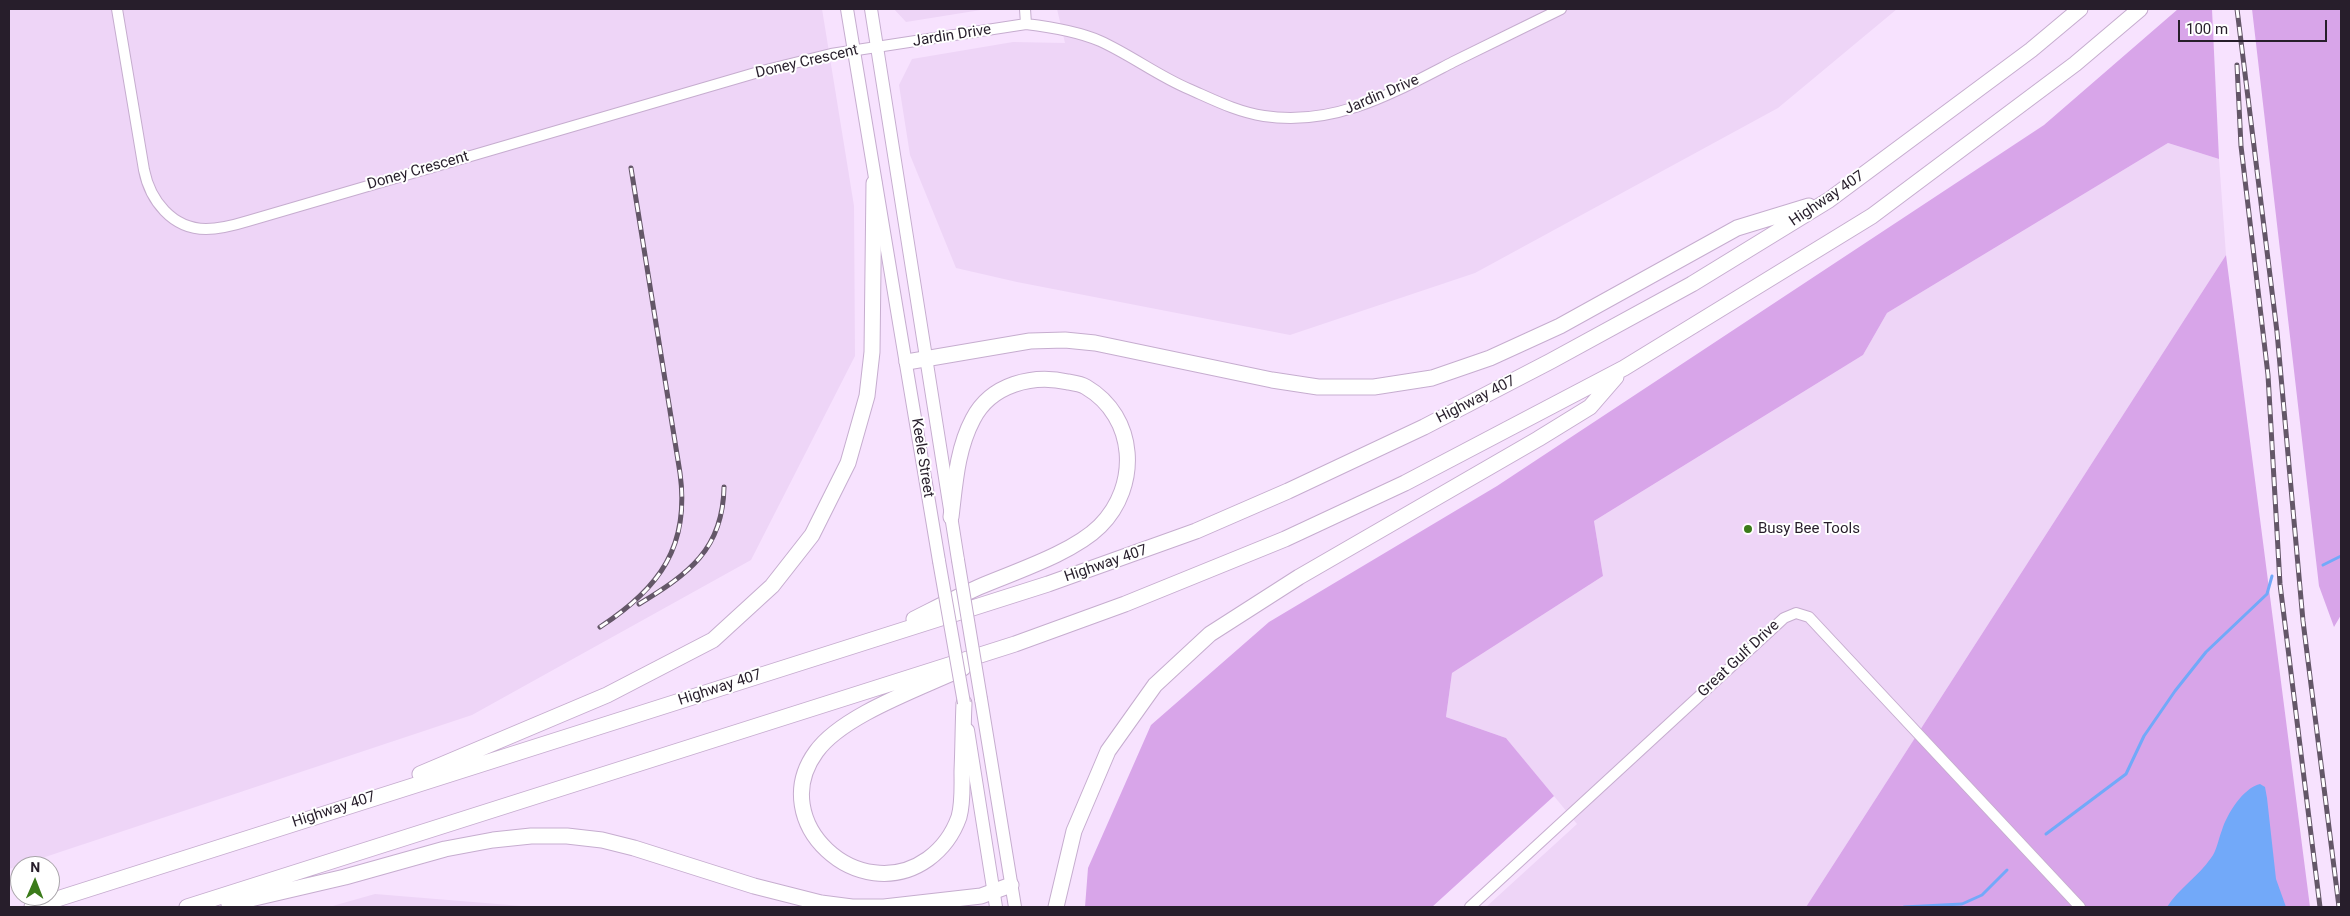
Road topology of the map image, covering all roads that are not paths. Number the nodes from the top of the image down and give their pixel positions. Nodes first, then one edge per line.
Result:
1 (117, 9) edge
2 (847, 9) edge
3 (871, 9) edge
4 (1025, 9) edge
5 (1561, 9) edge
6 (2080, 9) edge
7 (2140, 9) edge
8 (1026, 24) junction
9 (877, 48) junction
10 (854, 50) junction
11 (874, 183) junction
12 (1829, 200) junction
13 (926, 358) junction
14 (907, 362) junction
15 (1624, 368) junction
16 (951, 517) junction
17 (868, 641) junction
18 (1015, 644) junction
19 (964, 703) junction
20 (336, 809) junction
21 (1011, 885) junction
22 (994, 891) junction
23 (32, 907) edge
24 (187, 907) edge
25 (212, 907) edge
26 (996, 907) edge
27 (1015, 907) edge
28 (1056, 907) edge
29 (1470, 907) edge
30 (2080, 907) edge

1 - 10 street, Doney Crescent
2 - 10 main road, Keele Street
3 - 9 main road, Keele Street
4 - 8 street
5 - 8 street, Jardin Drive
6 - 12 highway, Highway 407
7 - 15 highway
8 - 9 street, Jardin Drive
9 - 10 street, Doney Crescent
9 - 13 main road, Keele Street
10 - 11 main road, Keele Street
11 - 14 main road, Keele Street
11 - 20 highway
12 - 13 highway
12 - 17 highway, Highway 407
13 - 14 highway
13 - 16 main road, Keele Street
14 - 19 main road, Keele Street, bridge
15 - 18 highway
15 - 28 highway
16 - 17 highway
16 - 21 main road, Keele Street, bridge
17 - 20 highway, Highway 407
18 - 19 highway
18 - 24 highway
19 - 22 main road, Keele Street
20 - 23 highway, Highway 407
21 - 22 highway
21 - 27 main road, Keele Street
22 - 25 highway
22 - 26 main road, Keele Street
29 - 30 street, Great Gulf Drive

